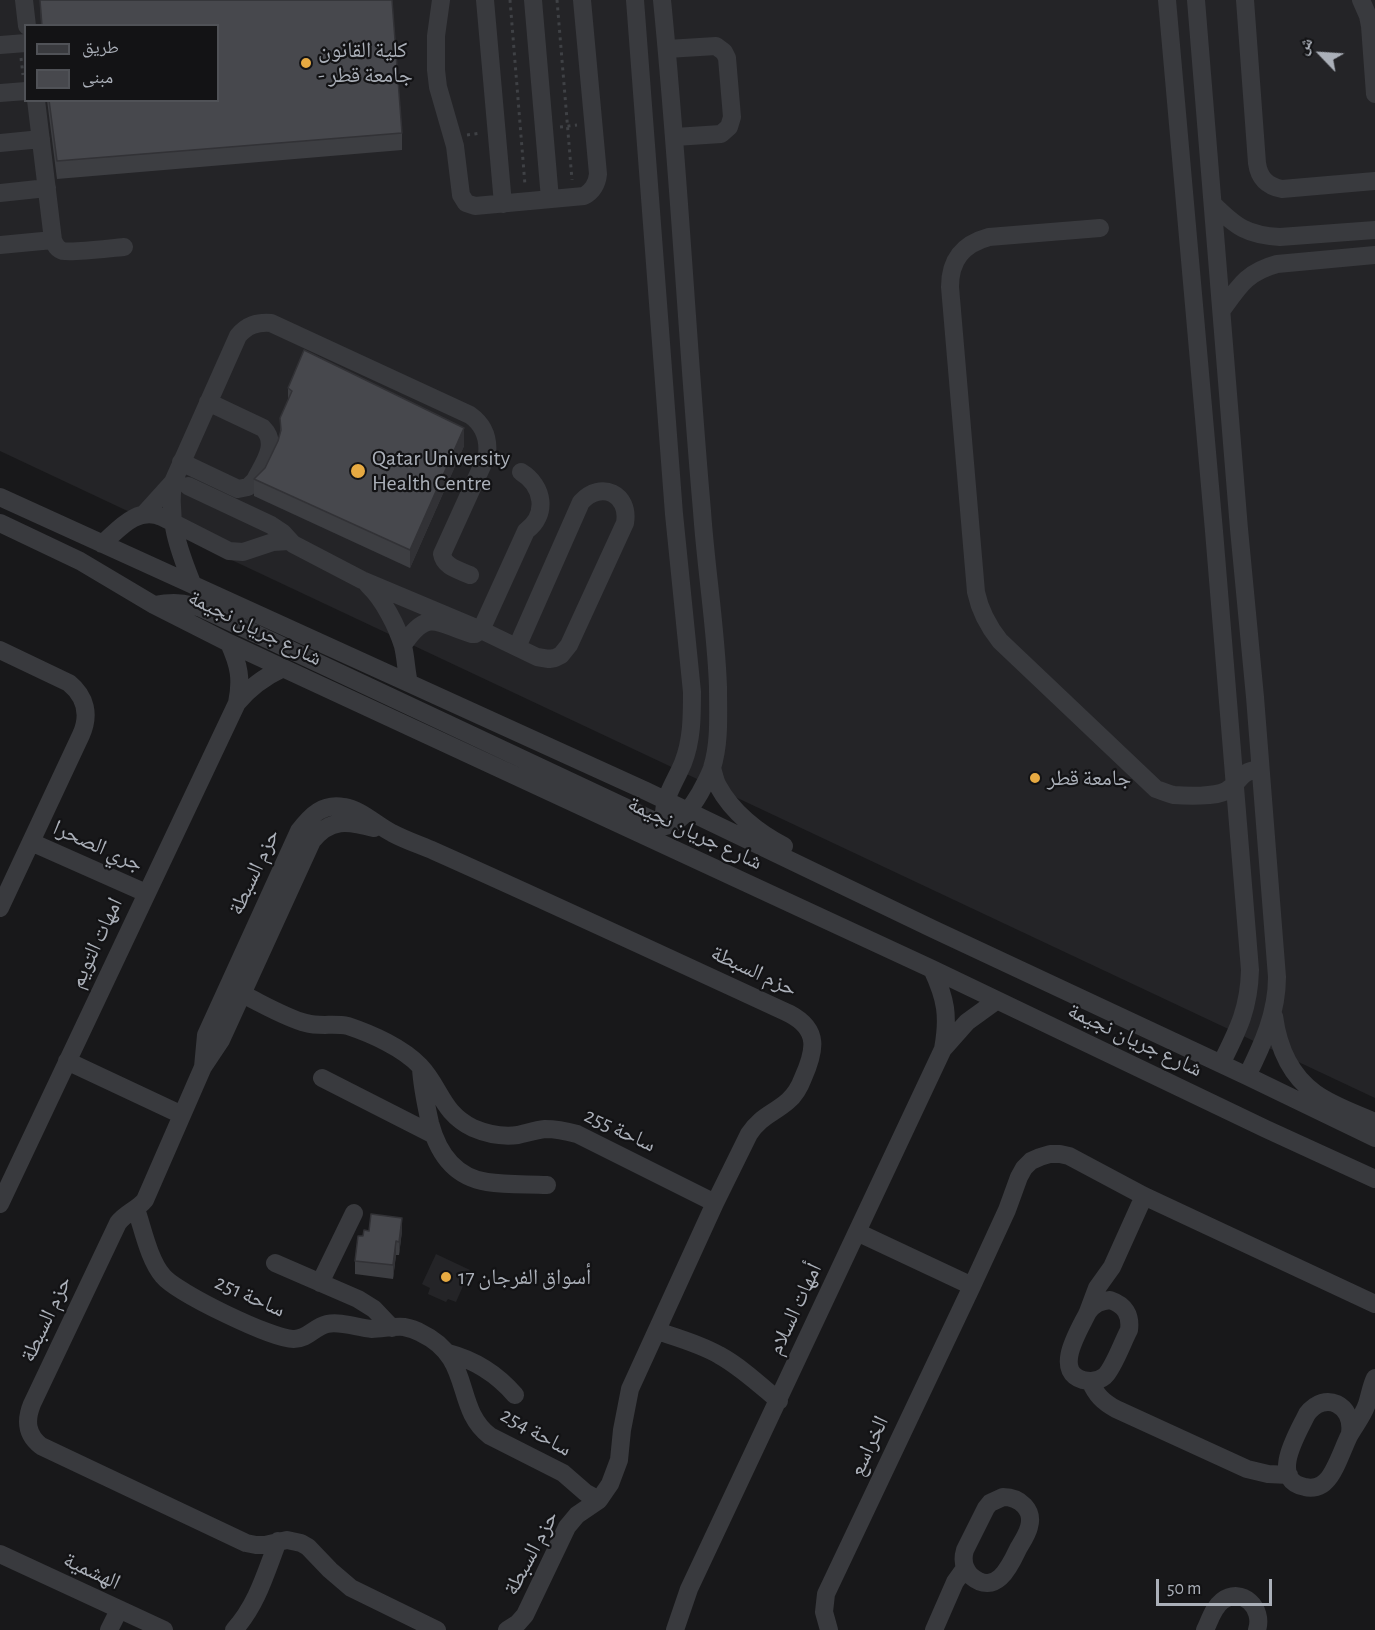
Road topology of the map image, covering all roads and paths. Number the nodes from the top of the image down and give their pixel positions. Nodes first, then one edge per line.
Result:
1 (24, 0) edge
2 (441, 0) edge
3 (485, 0) edge
4 (510, 0) edge
5 (533, 0) edge
6 (557, 0) edge
7 (582, 0) edge
8 (635, 0) edge
9 (662, 0) edge
10 (1167, 0) edge
11 (1196, 0) edge
12 (1245, 0) edge
13 (1361, 0) edge
14 (27, 24) edge
15 (665, 27) junction
16 (637, 30) junction
17 (24, 43) edge
18 (0, 45) edge
19 (667, 49) junction
20 (24, 91) edge
21 (0, 93) edge
22 (1375, 94) edge
23 (36, 102) edge
24 (1206, 118) junction
25 (1178, 121) junction
26 (593, 124) junction
27 (568, 126) junction
28 (544, 128) junction
29 (520, 130) junction
30 (452, 132) junction
31 (496, 132) junction
32 (675, 137) junction
33 (41, 139) junction
34 (0, 143) edge
35 (1375, 181) edge
36 (47, 188) junction
37 (0, 193) edge
38 (573, 197) junction
39 (550, 199) junction
40 (526, 202) junction
41 (502, 204) junction
42 (1213, 204) junction
43 (1100, 228) dead end
44 (1375, 230) edge
45 (53, 240) junction
46 (0, 245) edge
47 (124, 247) dead end
48 (1375, 255) edge
49 (1222, 310) junction
50 (208, 402) junction
51 (181, 462) junction
52 (518, 476) dead end
53 (181, 488) junction
54 (0, 497) edge
55 (702, 512) junction
56 (145, 513) junction
57 (675, 514) junction
58 (243, 518) junction
59 (173, 522) junction
60 (0, 523) edge
61 (1239, 529) junction
62 (1214, 531) junction
63 (289, 541) junction
64 (102, 544) junction
65 (258, 546) junction
66 (470, 575) dead end
67 (362, 580) junction
68 (192, 583) junction
69 (154, 605) junction
70 (481, 630) junction
71 (229, 643) junction
72 (403, 645) junction
73 (517, 647) junction
74 (0, 650) edge
75 (283, 668) junction
76 (409, 683) junction
77 (237, 703) junction
78 (712, 768) junction
79 (1260, 769) junction
80 (1233, 785) junction
81 (665, 801) junction
82 (688, 812) junction
83 (665, 826) junction
84 (628, 829) junction
85 (31, 842) junction
86 (681, 853) junction
87 (146, 893) junction
88 (862, 896) junction
89 (0, 908) edge
90 (248, 961) junction
91 (932, 969) junction
92 (242, 994) junction
93 (996, 1000) junction
94 (1273, 1008) junction
95 (943, 1049) junction
96 (67, 1061) junction
97 (1221, 1064) junction
98 (203, 1067) junction
99 (421, 1067) junction
100 (1247, 1076) junction
101 (322, 1078) dead end
102 (182, 1115) junction
103 (1375, 1122) edge
104 (432, 1134) junction
105 (1375, 1138) edge
106 (1375, 1179) edge
107 (547, 1185) dead end
108 (1144, 1196) junction
109 (715, 1203) junction
110 (0, 1204) edge
111 (136, 1209) junction
112 (354, 1213) dead end
113 (857, 1232) junction
114 (275, 1263) dead end
115 (1112, 1267) junction
116 (320, 1283) junction
117 (972, 1286) junction
118 (1116, 1302) junction
119 (1375, 1304) edge
120 (1088, 1312) junction
121 (392, 1328) junction
122 (657, 1331) junction
123 (448, 1353) junction
124 (1374, 1380) edge
125 (1090, 1381) junction
126 (514, 1395) dead end
127 (779, 1401) junction
128 (1337, 1404) junction
129 (1350, 1433) junction
130 (1289, 1475) junction
131 (599, 1500) junction
132 (278, 1541) junction
133 (0, 1554) edge
134 (966, 1568) junction
135 (689, 1589) junction
136 (119, 1610) junction
137 (109, 1630) edge
138 (164, 1630) edge
139 (234, 1630) edge
140 (437, 1630) edge
141 (507, 1630) edge
142 (664, 1630) edge
143 (675, 1630) edge
144 (829, 1630) edge
145 (934, 1630) edge
146 (1205, 1630) edge
147 (1257, 1630) edge

1 - 14 street
2 - 30 street
3 - 31 street
4 - 29 path
5 - 28 street
6 - 27 path
7 - 26 street
8 - 16 street
9 - 15 street
10 - 25 street
11 - 24 street
12 - 35 street
13 - 22 street
15 - 16 street
15 - 19 street
16 - 57 street
17 - 18 street
19 - 32 street
19 - 32 street
20 - 21 street
23 - 33 street
24 - 25 street
24 - 42 street
25 - 62 street
26 - 27 path
26 - 38 street
27 - 28 path
27 - 38 path
28 - 29 path
28 - 39 street
29 - 40 path
30 - 31 path
30 - 41 street
31 - 41 street
32 - 55 street
33 - 34 street
33 - 36 street
36 - 37 street
36 - 45 street
38 - 39 street
39 - 40 street
40 - 41 street
42 - 44 street
42 - 49 street
43 - 80 street
45 - 46 street
45 - 47 street
48 - 49 street
49 - 61 street
50 - 51 street
50 - 51 street
50 - 66 street
51 - 53 street
52 - 70 street
53 - 56 street
53 - 58 street
53 - 59 street
54 - 64 street, شارع جريان نجيمة
55 - 57 street
55 - 78 street
56 - 59 street
56 - 64 street
57 - 81 street
58 - 63 street
58 - 65 street
59 - 65 street
59 - 68 street
60 - 69 street, شارع جريان نجيمة
61 - 62 street
61 - 79 street
62 - 80 street
63 - 65 street
63 - 67 street
64 - 68 street, شارع جريان نجيمة
67 - 70 street
67 - 72 street
68 - 76 street, شارع جريان نجيمة
69 - 71 street, شارع جريان نجيمة
69 - 83 street
70 - 72 street
70 - 73 street
71 - 75 street, شارع جريان نجيمة
71 - 77 street, امهات التويم
72 - 76 street
73 - 73 street
74 - 85 street, جري الصحرا
75 - 77 street, امهات التويم
75 - 84 street, شارع جريان نجيمة
76 - 81 street, شارع جريان نجيمة
77 - 87 street, امهات التويم
78 - 82 street
78 - 88 street
79 - 80 street
79 - 94 street
80 - 97 street
81 - 82 street, شارع جريان نجيمة
81 - 83 street
82 - 83 street
82 - 88 street, شارع جريان نجيمة
83 - 84 street
83 - 86 street
84 - 86 street, شارع جريان نجيمة
85 - 87 street, جري الصحرا
85 - 89 street, جري الصحرا
86 - 91 street, شارع جريان نجيمة
87 - 96 street, امهات التويم
88 - 97 street, شارع جريان نجيمة
90 - 92 street, حزم السبطة
90 - 98 street, حزم السبطة
90 - 109 street, حزم السبطة
91 - 93 street, شارع جريان نجيمة
91 - 95 street, أمهات السلام
92 - 98 street, حزم السبطة
92 - 99 street
93 - 95 street, أمهات السلام
93 - 106 street, شارع جريان نجيمة
94 - 100 street
94 - 103 street
95 - 113 street, أمهات السلام
96 - 102 street
96 - 110 street, امهات التويم
97 - 100 street, شارع جريان نجيمة
98 - 102 street, حزم السبطة
99 - 104 street
99 - 109 street, ساحة 255
100 - 105 street, شارع جريان نجيمة
101 - 104 street
102 - 111 street, حزم السبطة
104 - 107 street
108 - 115 street
108 - 117 street, الخراسع
108 - 119 street, الخراسع
109 - 122 street, حزم السبطة
111 - 121 street, ساحة 251
111 - 132 street, حزم السبطة
112 - 116 street
113 - 117 street
113 - 127 street, أمهات السلام
114 - 116 street
115 - 118 street
115 - 120 street
116 - 121 street
117 - 144 street, الخراسع
118 - 120 street
118 - 125 street
120 - 125 street
121 - 123 street, ساحة 254
122 - 127 street
122 - 131 street, حزم السبطة
123 - 126 street
123 - 131 street, ساحة 254
124 - 128 street
124 - 129 street
125 - 130 street
127 - 135 street, أمهات السلام
128 - 129 street
128 - 130 street
129 - 130 street
131 - 141 street, حزم السبطة
132 - 139 street
132 - 140 street, حزم السبطة
133 - 136 street, الهشمية
134 - 134 street
134 - 145 street
135 - 142 street, أمهات السلام
135 - 143 street, أمهات السلام
136 - 137 street
136 - 138 street, الهشمية
146 - 147 street

